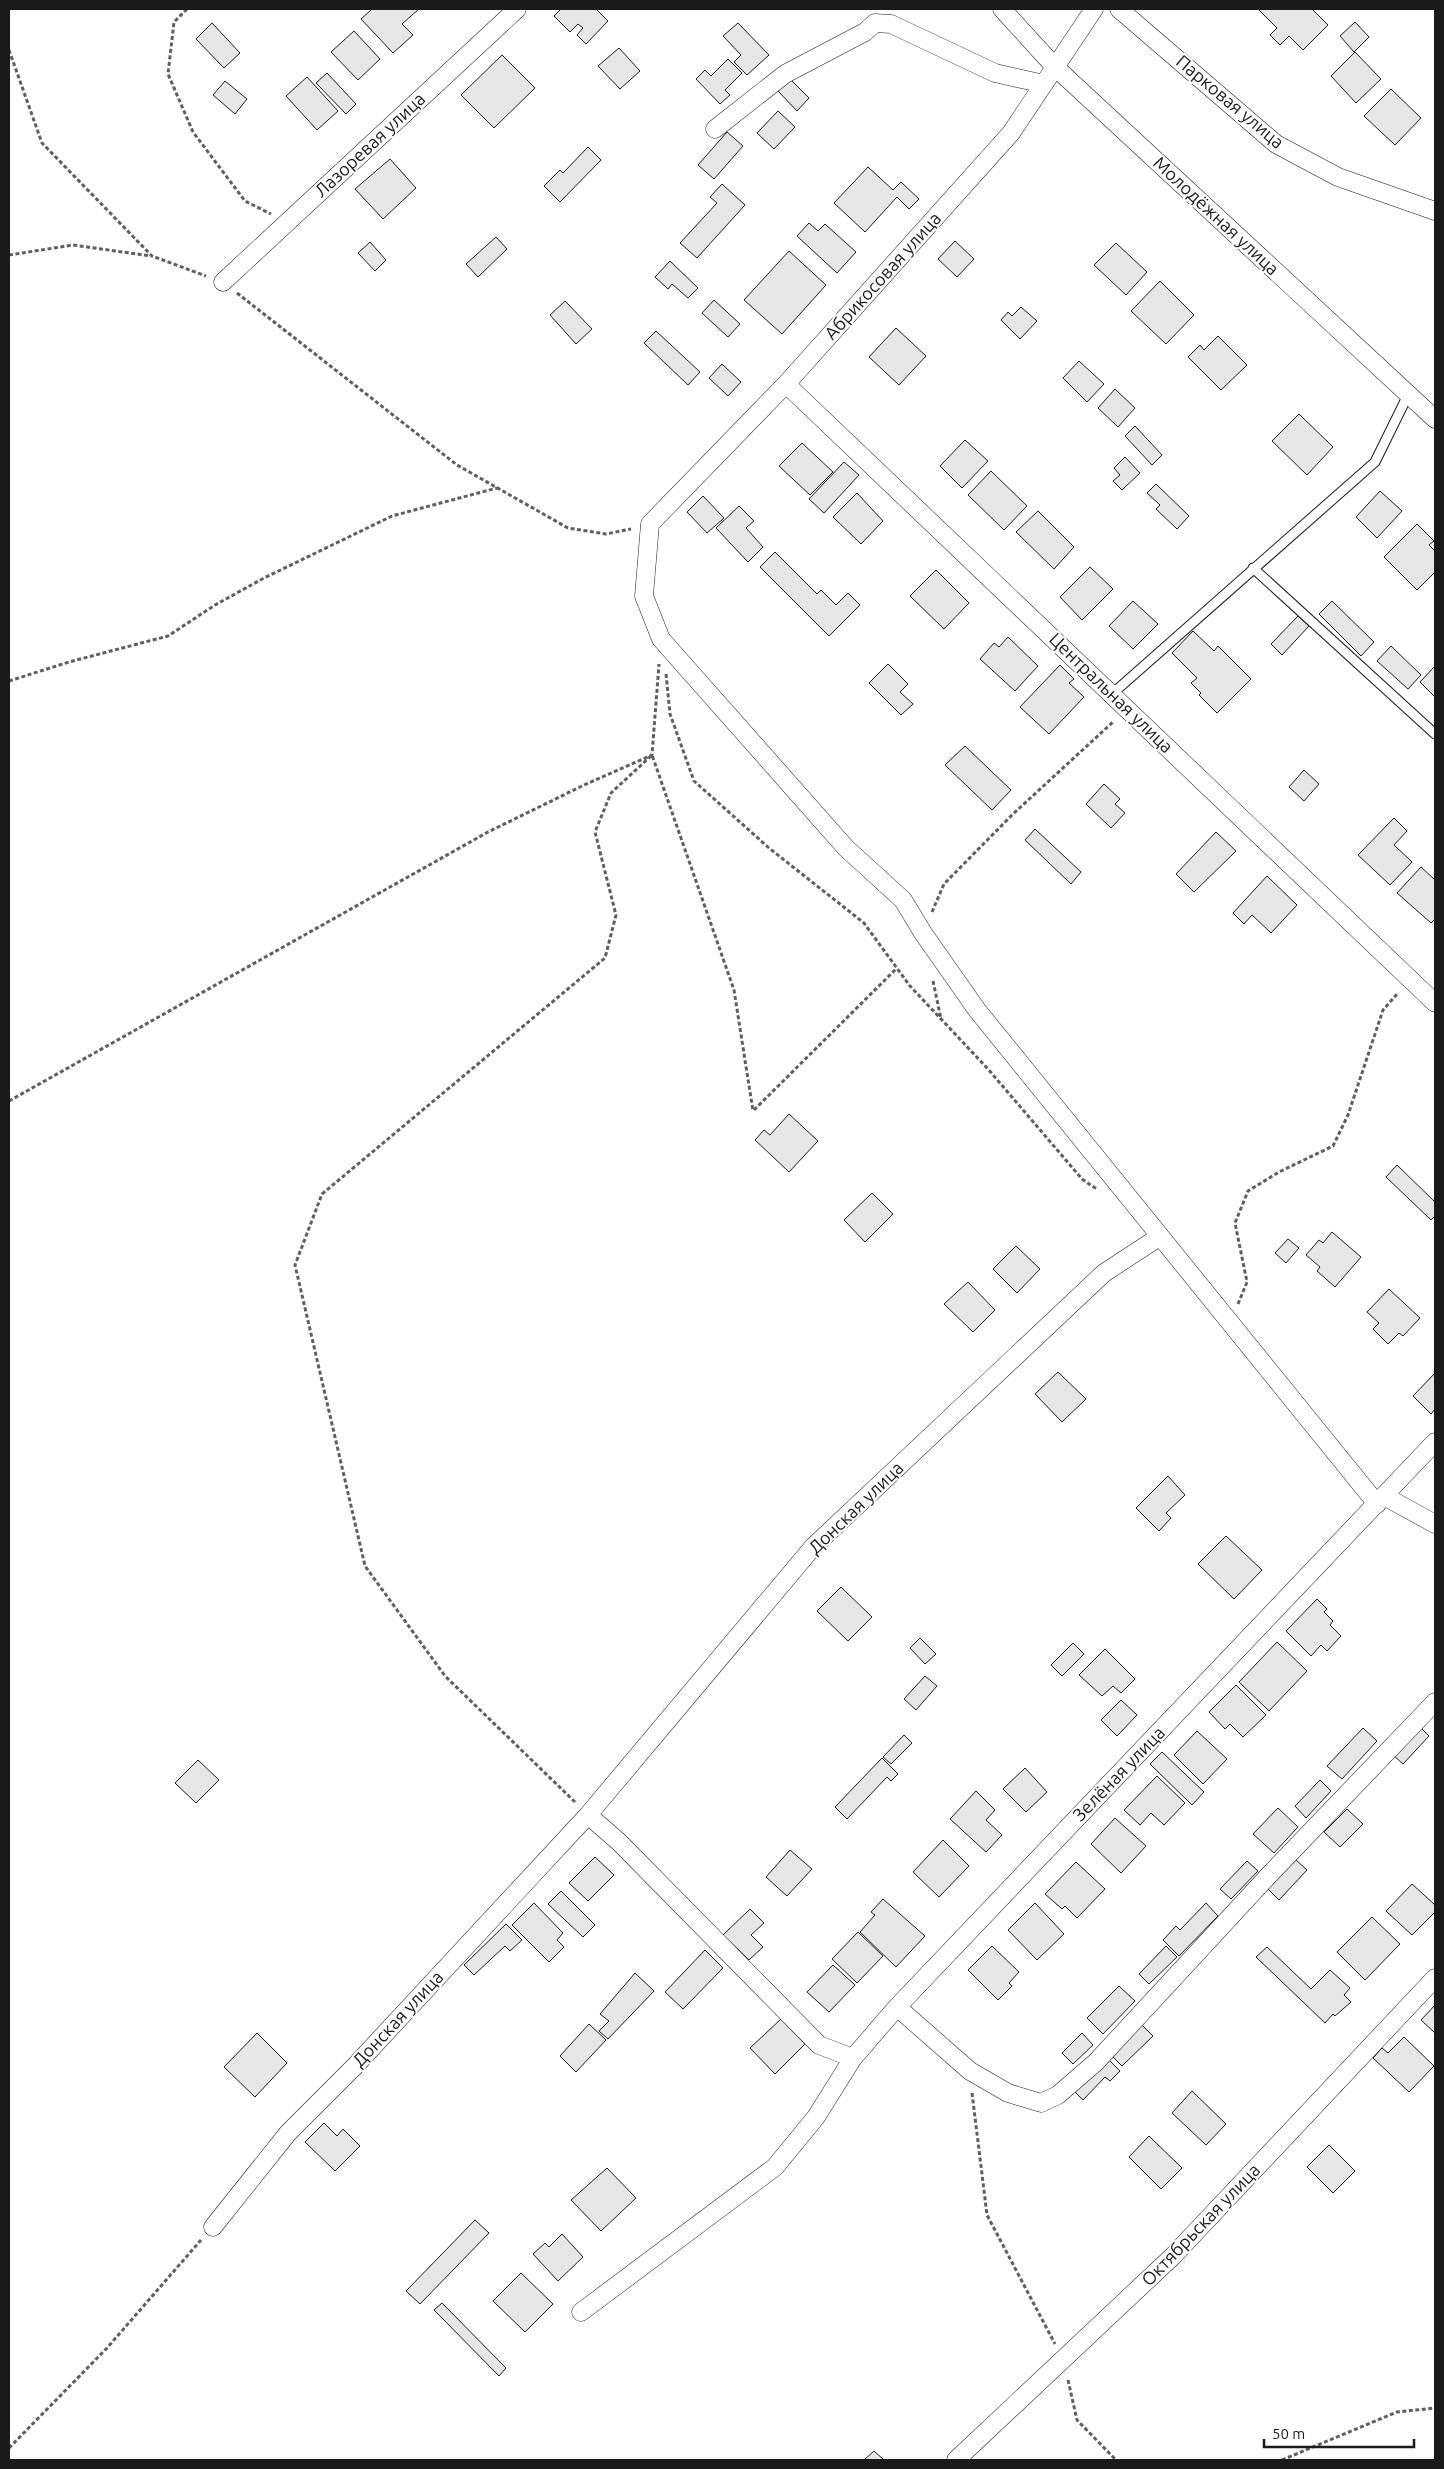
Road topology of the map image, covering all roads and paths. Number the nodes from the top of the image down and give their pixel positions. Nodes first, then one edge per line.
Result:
1 (187, 9) edge
2 (517, 9) edge
3 (1002, 9) edge
4 (1094, 9) edge
5 (1119, 9) edge
6 (9, 50) edge
7 (1055, 67) junction
8 (1044, 84) junction
9 (715, 129) dead end
10 (1435, 211) edge
11 (288, 222) junction
12 (9, 255) edge
13 (152, 256) junction
14 (223, 282) junction
15 (786, 384) junction
16 (1408, 395) junction
17 (1435, 419) edge
18 (497, 488) junction
19 (650, 524) junction
20 (1253, 568) junction
21 (662, 638) junction
22 (9, 681) edge
23 (1112, 694) junction
24 (1127, 709) junction
25 (1435, 734) edge
26 (652, 755) junction
27 (923, 933) junction
28 (897, 968) junction
29 (931, 971) dead end
30 (1411, 979) junction
31 (1435, 1003) edge
32 (941, 1019) junction
33 (9, 1100) edge
34 (1105, 1196) dead end
35 (1159, 1237) junction
36 (1231, 1322) junction
37 (1435, 1442) edge
38 (1380, 1500) junction
39 (1435, 1524) edge
40 (1435, 1702) edge
41 (588, 1815) junction
42 (1435, 1978) edge
43 (897, 2007) junction
44 (853, 2058) junction
45 (970, 2071) junction
46 (213, 2227) joint
47 (581, 2312) dead end
48 (1063, 2360) junction
49 (1435, 2408) edge
50 (9, 2448) edge
51 (956, 2460) edge
52 (1116, 2460) edge
53 (1282, 2460) edge

1 - 11 path
2 - 11 street, Лазоревая улица
3 - 7 street, Молодёжная улица
4 - 7 street, Абрикосовая улица
5 - 10 street, Парковая улица
6 - 13 path
7 - 8 street, Абрикосовая улица
7 - 16 street, Молодёжная улица
8 - 9 street
8 - 15 street, Абрикосовая улица
11 - 14 street, Лазоревая улица
12 - 13 path
13 - 14 path
14 - 18 path
15 - 19 street, Абрикосовая улица
15 - 23 street, Центральная улица
16 - 17 street, Молодёжная улица
16 - 20 lane
18 - 19 path
18 - 22 path
19 - 21 street
20 - 23 lane
20 - 25 lane
21 - 26 path
21 - 27 street
21 - 28 path
23 - 24 street, Центральная улица
24 - 27 path
24 - 30 street, Центральная улица
26 - 28 path
26 - 33 path
26 - 41 path
27 - 35 street
28 - 32 path
29 - 32 path
30 - 31 street, Центральная улица
30 - 36 path
32 - 34 path
35 - 36 street
35 - 41 street, Донская улица
36 - 38 street
37 - 38 street, Зелёная улица
38 - 39 street
38 - 43 street, Зелёная улица
40 - 45 street
41 - 44 street
41 - 46 street, Донская улица
42 - 48 street, Октябрьская улица
43 - 44 street, Зелёная улица
43 - 45 street
44 - 47 street, Зелёная улица
45 - 48 path
46 - 50 path
48 - 51 street, Октябрьская улица
48 - 52 path
49 - 53 path

